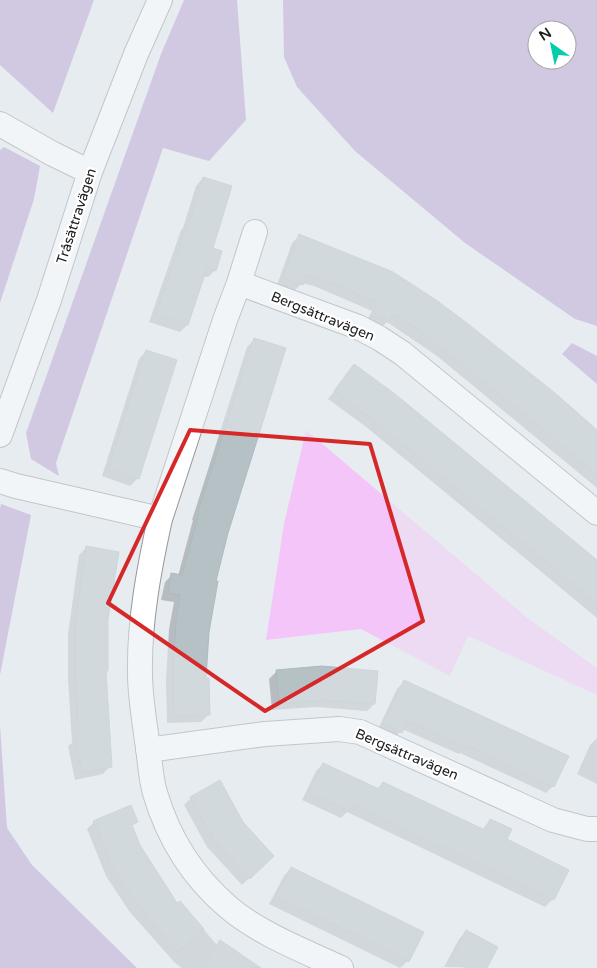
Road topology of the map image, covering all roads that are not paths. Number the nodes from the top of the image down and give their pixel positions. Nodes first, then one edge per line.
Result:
1 (160, 0) edge
2 (0, 124) edge
3 (90, 172) junction
4 (255, 232) dead end
5 (238, 283) junction
6 (0, 436) edge
7 (0, 481) edge
8 (597, 513) edge
9 (160, 519) junction
10 (148, 750) junction
11 (597, 829) edge
12 (340, 968) edge

1 - 3 street, Tråsättravägen
2 - 3 street
3 - 6 street, Tråsättravägen
4 - 5 street
5 - 8 street, Bergsättravägen
5 - 9 street
7 - 9 street
9 - 10 street
10 - 11 street, Bergsättravägen
10 - 12 street

